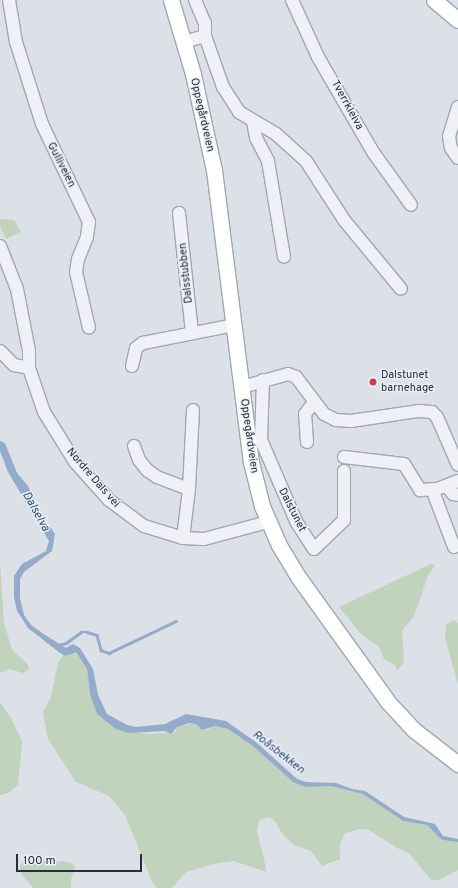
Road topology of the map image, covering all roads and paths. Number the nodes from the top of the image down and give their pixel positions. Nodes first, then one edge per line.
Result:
1 (9, 0) edge
2 (171, 0) edge
3 (195, 0) edge
4 (292, 0) edge
5 (434, 0) edge
6 (458, 20) edge
7 (205, 36) junction
8 (183, 42) junction
9 (458, 108) edge
10 (253, 122) junction
11 (458, 158) edge
12 (411, 206) dead end
13 (179, 213) dead end
14 (0, 246) edge
15 (284, 257) dead end
16 (401, 289) dead end
17 (235, 325) junction
18 (89, 328) dead end
19 (192, 333) junction
20 (0, 351) edge
21 (132, 366) dead end
22 (29, 368) junction
23 (263, 380) junction
24 (242, 386) junction
25 (314, 402) junction
26 (192, 410) dead end
27 (307, 442) dead end
28 (134, 446) dead end
29 (344, 457) dead end
30 (458, 465) edge
31 (344, 471) dead end
32 (458, 481) edge
33 (447, 486) junction
34 (189, 489) junction
35 (432, 490) junction
36 (458, 495) edge
37 (268, 522) junction
38 (183, 538) junction
39 (454, 547) dead end
40 (458, 764) edge

1 - 18 street, Gulliveien
2 - 8 main road, Oppegårdveien
3 - 7 street
4 - 12 street, Tverrkleiva
5 - 6 main road
7 - 8 street
7 - 10 street
8 - 17 main road, Oppegårdveien
9 - 11 street
10 - 15 street
10 - 16 street
13 - 19 street, Dalsstubben
14 - 22 street, Nordre Dals vei
17 - 19 street
17 - 24 main road, Oppegårdveien
19 - 21 street
20 - 22 street
22 - 38 street, Nordre Dals vei
23 - 24 street
23 - 25 street
23 - 31 street, Dalstunet
24 - 37 main road, Oppegårdveien
25 - 27 street
25 - 30 street
26 - 34 street
28 - 34 street
29 - 35 street
32 - 33 street
33 - 35 street
33 - 36 street
34 - 38 street
35 - 39 street
37 - 38 street, Nordre Dals vei
37 - 40 main road, Oppegårdveien

